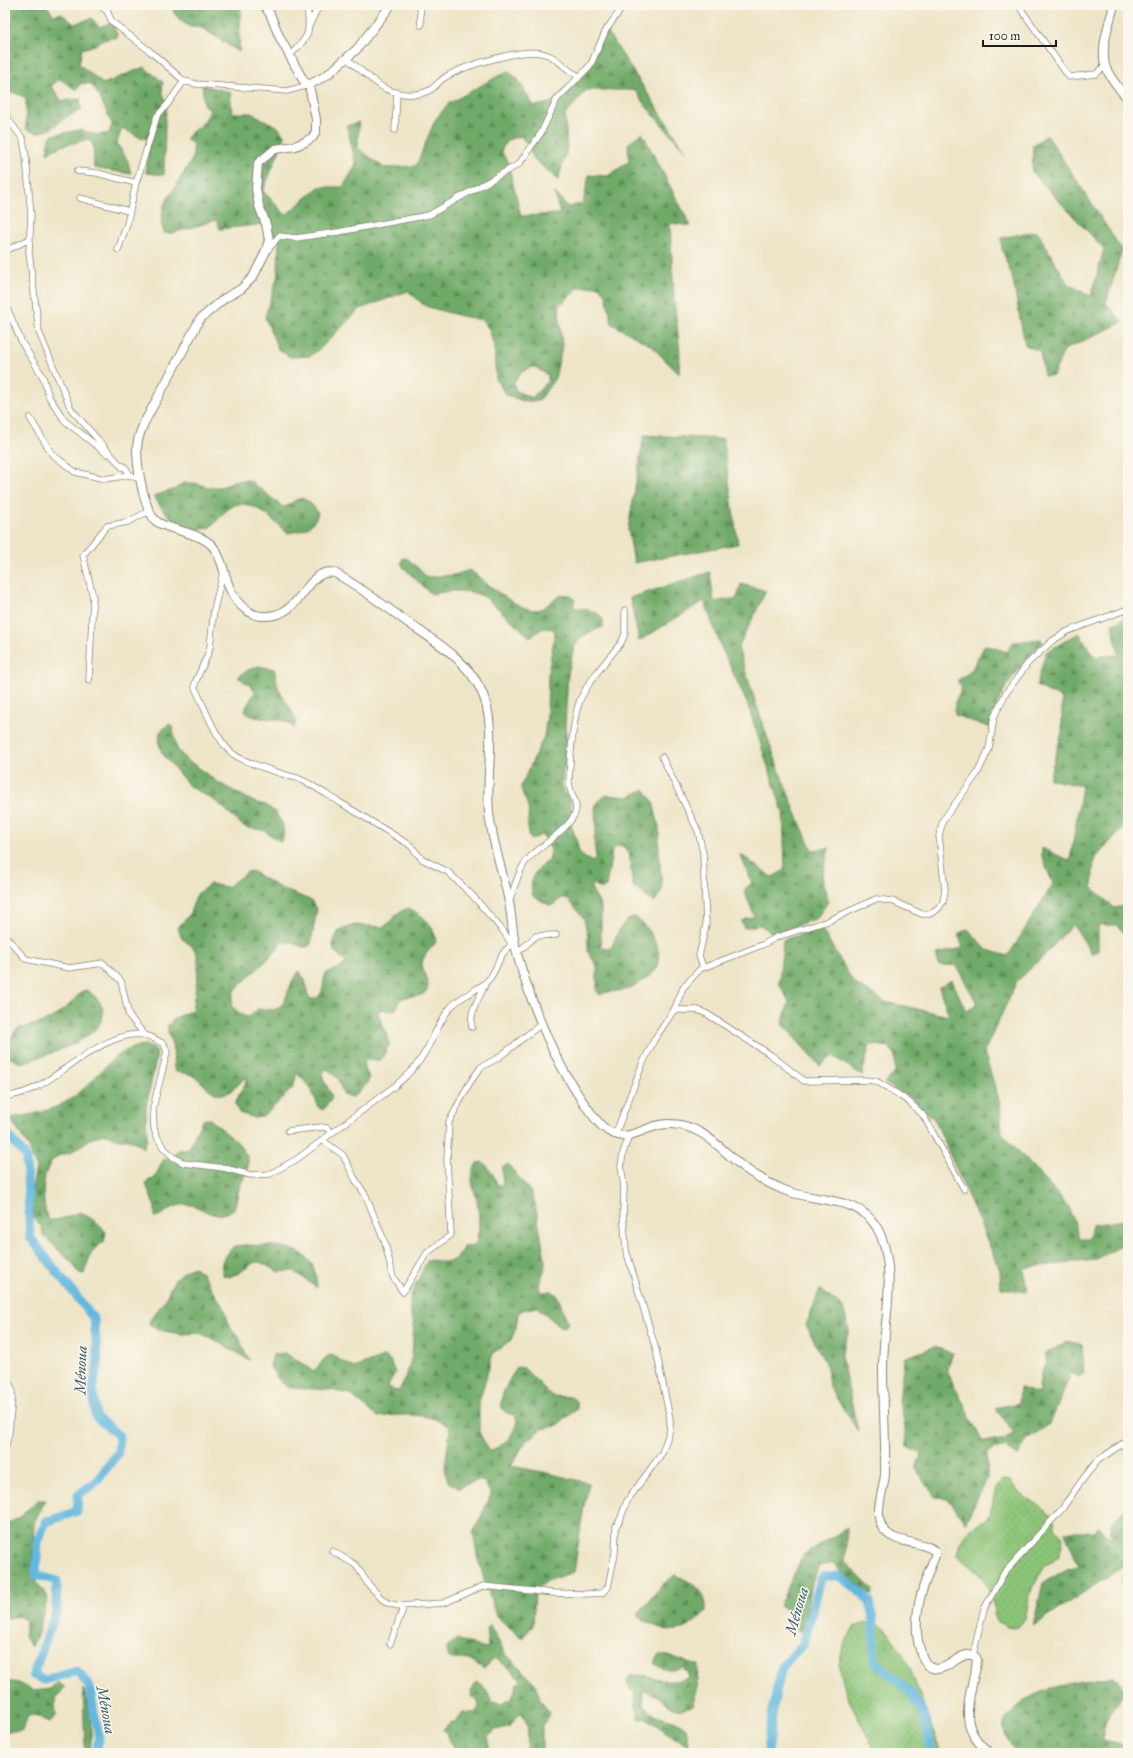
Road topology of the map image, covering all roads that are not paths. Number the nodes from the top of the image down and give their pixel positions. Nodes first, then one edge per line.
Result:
1 (99, 5) edge
2 (264, 5) edge
3 (319, 5) edge
4 (391, 5) edge
5 (420, 5) edge
6 (1018, 5) edge
7 (1112, 5) edge
8 (307, 6) edge
9 (622, 7) edge
10 (108, 8) edge
11 (421, 25) dead end
12 (309, 26) junction
13 (5, 32) edge
14 (5, 36) edge
15 (290, 54) junction
16 (347, 59) junction
17 (1105, 66) junction
18 (578, 79) junction
19 (184, 81) junction
20 (309, 85) junction
21 (397, 92) junction
22 (1128, 99) edge
23 (5, 101) edge
24 (396, 130) dead end
25 (77, 171) dead end
26 (136, 183) junction
27 (80, 198) dead end
28 (129, 211) junction
29 (30, 239) junction
30 (118, 250) dead end
31 (5, 251) edge
32 (266, 253) junction
33 (5, 303) edge
34 (30, 418) dead end
35 (122, 466) junction
36 (130, 475) junction
37 (141, 480) junction
38 (149, 511) junction
39 (223, 572) junction
40 (1128, 609) edge
41 (625, 610) dead end
42 (89, 680) dead end
43 (662, 757) dead end
44 (509, 902) junction
45 (556, 935) dead end
46 (5, 936) edge
47 (513, 945) junction
48 (517, 953) junction
49 (703, 967) junction
50 (485, 984) junction
51 (674, 1010) junction
52 (541, 1024) junction
53 (472, 1026) dead end
54 (145, 1035) junction
55 (5, 1097) edge
56 (288, 1131) dead end
57 (332, 1133) junction
58 (615, 1135) junction
59 (629, 1135) junction
60 (322, 1140) junction
61 (964, 1189) dead end
62 (5, 1373) edge
63 (1128, 1440) edge
64 (5, 1450) edge
65 (332, 1551) dead end
66 (404, 1606) junction
67 (390, 1644) dead end
68 (973, 1655) junction
69 (990, 1753) edge

1 - 10 street
2 - 15 street
3 - 12 street
4 - 16 street
5 - 11 street
6 - 17 street
7 - 17 street
8 - 12 street
9 - 18 street
10 - 19 street
12 - 15 street
13 - 14 street
15 - 20 street
16 - 20 street
16 - 21 street
17 - 22 street
18 - 21 street
18 - 32 street
19 - 20 street
19 - 26 street
20 - 32 street
21 - 24 street
23 - 29 street
25 - 26 street
26 - 28 street
27 - 28 street
28 - 30 street
29 - 31 street
29 - 35 street
32 - 37 street
33 - 35 street
34 - 36 street
35 - 36 street
36 - 37 street
37 - 38 street
38 - 39 street
38 - 42 street
39 - 44 street
39 - 47 street
40 - 49 street
41 - 44 street
43 - 49 street
44 - 47 street
45 - 48 street
46 - 54 street
47 - 48 street
47 - 50 street
48 - 52 street
49 - 51 street
50 - 53 street
50 - 57 street
51 - 58 street
51 - 61 street
52 - 58 street
52 - 60 street
54 - 55 street
54 - 60 street
56 - 57 street
57 - 60 street
58 - 59 street
59 - 66 street
59 - 68 street
62 - 64 street
63 - 68 street
65 - 66 street
66 - 67 street
68 - 69 street

